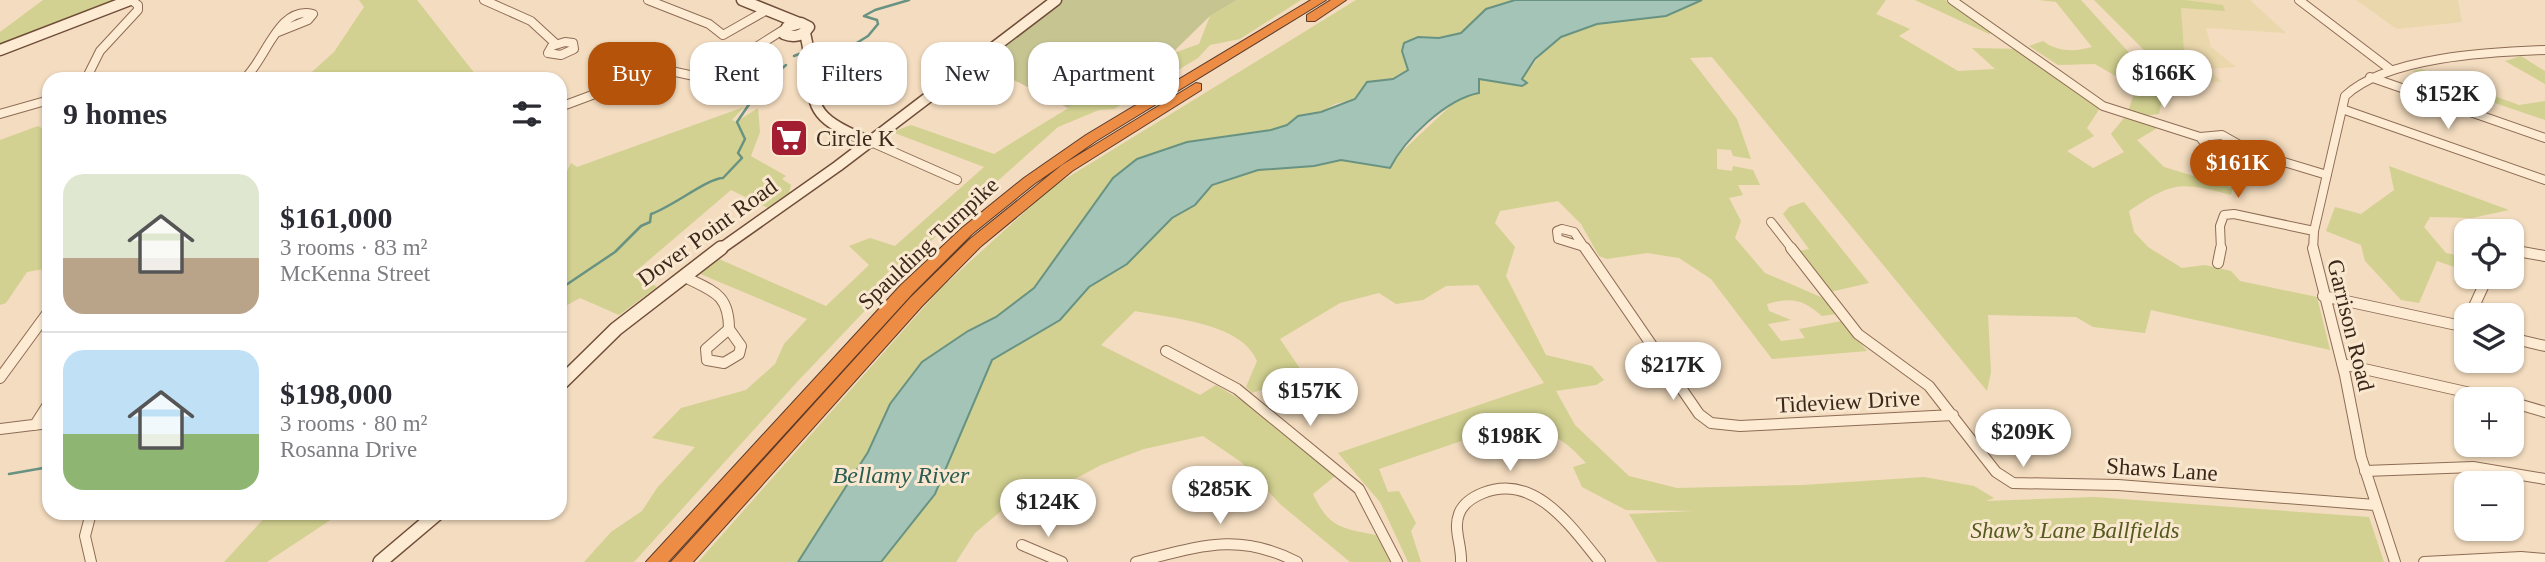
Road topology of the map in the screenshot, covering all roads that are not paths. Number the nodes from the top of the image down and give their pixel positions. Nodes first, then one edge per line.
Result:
1 (484, 0) edge
2 (648, 0) edge
3 (743, 0) edge
4 (1056, 0) edge
5 (1320, 0) edge
6 (1340, 0) edge
7 (1952, 0) edge
8 (2300, 0) edge
9 (127, 1) edge
10 (767, 10) junction
11 (778, 16) junction
12 (799, 23) junction
13 (278, 32) dead end
14 (787, 33) junction
15 (806, 33) junction
16 (768, 42) edge
17 (799, 42) edge
18 (807, 42) edge
19 (556, 44) dead end
20 (0, 50) edge
21 (2545, 50) edge
22 (2391, 70) junction
23 (90, 72) edge
24 (251, 72) edge
25 (690, 76) edge
26 (2370, 77) junction
27 (42, 102) edge
28 (567, 104) edge
29 (815, 105) edge
30 (2342, 108) junction
31 (0, 114) edge
32 (2200, 137) junction
33 (2545, 138) edge
34 (871, 142) junction
35 (2254, 153) junction
36 (2327, 175) junction
37 (957, 180) dead end
38 (2545, 180) edge
39 (1771, 222) dead end
40 (2314, 231) junction
41 (1584, 247) dead end
42 (2524, 252) edge
43 (2545, 256) edge
44 (2218, 263) dead end
45 (683, 276) junction
46 (2323, 296) junction
47 (42, 321) edge
48 (2454, 324) edge
49 (729, 328) dead end
50 (2524, 341) edge
51 (2545, 346) edge
52 (1166, 351) dead end
53 (2342, 363) junction
54 (567, 377) edge
55 (0, 378) edge
56 (2454, 389) edge
57 (2524, 406) edge
58 (2545, 412) edge
59 (42, 414) edge
60 (1953, 415) junction
61 (42, 424) edge
62 (35, 425) junction
63 (0, 429) edge
64 (2365, 471) junction
65 (2545, 480) edge
66 (2375, 505) junction
67 (89, 520) edge
68 (430, 520) edge
69 (1022, 545) dead end
70 (2545, 559) edge
71 (91, 562) edge
72 (380, 562) edge
73 (656, 562) edge
74 (681, 562) edge
75 (1062, 562) edge
76 (1136, 562) edge
77 (1297, 562) edge
78 (1397, 562) edge
79 (1461, 562) edge
80 (1600, 562) edge
81 (2395, 562) edge
82 (2424, 562) edge

1 - 19 street
2 - 10 street
3 - 10 street
4 - 34 main road, Dover Point Road
5 - 73 highway, Spaulding Turnpike
6 - 74 highway, Spaulding Turnpike
7 - 32 street
8 - 22 street
9 - 20 street
9 - 23 street
10 - 11 street
11 - 12 street
11 - 14 street
12 - 14 street
12 - 15 street
13 - 24 street
14 - 15 street
14 - 16 street
14 - 17 street
15 - 18 street
21 - 22 street, Garrison Road
22 - 26 street, Garrison Road
25 - 28 street
26 - 30 street, Garrison Road
26 - 33 street
27 - 31 street
29 - 34 street
30 - 36 street, Garrison Road
30 - 38 street
32 - 35 street
32 - 35 street
34 - 37 street
34 - 45 main road, Dover Point Road
35 - 36 street
36 - 40 street, Garrison Road
39 - 60 street, Shaws Lane
40 - 44 street
40 - 46 street, Garrison Road
41 - 60 street, Tideview Drive
42 - 43 street
45 - 49 street
45 - 54 main road, Dover Point Road
46 - 48 street
46 - 53 street, Garrison Road
47 - 55 street
50 - 51 street
52 - 78 street
53 - 56 street
53 - 64 street, Garrison Road
57 - 58 street
59 - 62 street
60 - 66 street, Shaws Lane
61 - 62 street
62 - 63 street
64 - 65 street
64 - 66 street, Garrison Road
66 - 81 street, Garrison Road
67 - 71 street
68 - 72 street
69 - 75 street
70 - 82 street
76 - 77 street
79 - 80 street

